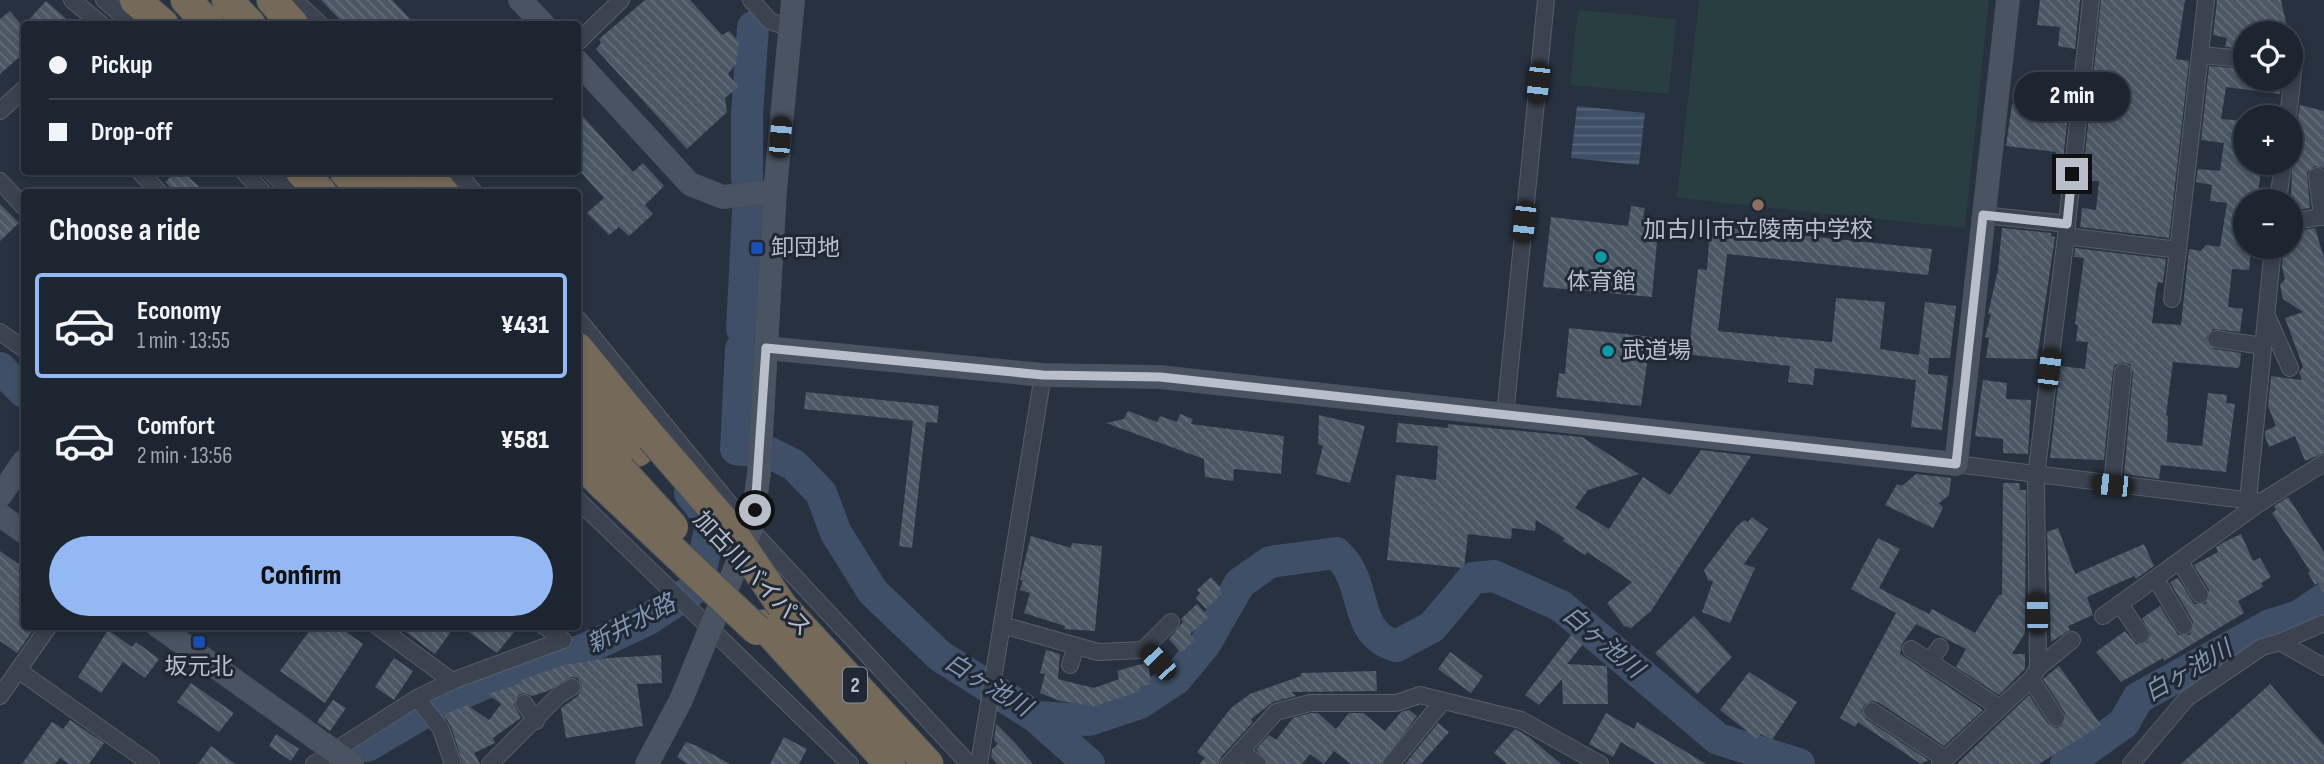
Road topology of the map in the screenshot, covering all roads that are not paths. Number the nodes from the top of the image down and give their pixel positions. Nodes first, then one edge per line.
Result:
1 (72, 0) edge
2 (104, 0) edge
3 (135, 0) edge
4 (186, 0) edge
5 (227, 0) edge
6 (272, 0) edge
7 (294, 0) edge
8 (520, 0) edge
9 (621, 0) edge
10 (751, 0) edge
11 (793, 0) edge
12 (1546, 0) edge
13 (2008, 0) edge
14 (2091, 0) edge
15 (2206, 0) edge
16 (97, 21) edge
17 (128, 21) edge
18 (160, 21) edge
19 (206, 21) edge
20 (247, 21) edge
21 (290, 21) edge
22 (317, 21) edge
23 (539, 21) edge
24 (790, 28) junction
25 (581, 39) edge
26 (2200, 55) junction
27 (2233, 58) edge
28 (581, 65) edge
29 (21, 92) edge
30 (0, 111) edge
31 (143, 175) edge
32 (247, 175) edge
33 (274, 175) edge
34 (304, 175) edge
35 (348, 175) edge
36 (387, 175) edge
37 (427, 175) edge
38 (460, 175) edge
39 (2317, 176) dead end
40 (0, 181) edge
41 (156, 189) edge
42 (260, 189) edge
43 (288, 189) edge
44 (318, 189) edge
45 (361, 189) edge
46 (400, 189) edge
47 (440, 189) edge
48 (471, 189) edge
49 (775, 191) junction
50 (21, 205) edge
51 (1983, 215) junction
52 (2323, 217) edge
53 (2303, 220) edge
54 (2066, 230) junction
55 (2178, 250) junction
56 (2272, 259) edge
57 (2172, 299) dead end
58 (2267, 315) junction
59 (581, 323) edge
60 (0, 332) edge
61 (2216, 339) dead end
62 (2263, 346) junction
63 (21, 347) edge
64 (766, 348) junction
65 (581, 357) edge
66 (2290, 368) dead end
67 (2123, 372) dead end
68 (1043, 375) junction
69 (581, 390) edge
70 (1505, 416) junction
71 (581, 426) edge
72 (581, 461) edge
73 (2324, 463) edge
74 (1956, 464) junction
75 (21, 465) edge
76 (618, 469) edge
77 (2036, 476) junction
78 (2112, 485) junction
79 (0, 496) edge
80 (2255, 501) junction
81 (0, 515) edge
82 (21, 530) edge
83 (751, 530) junction
84 (2181, 562) junction
85 (2156, 579) junction
86 (2200, 595) dead end
87 (2120, 604) junction
88 (2103, 616) dead end
89 (767, 620) junction
90 (1171, 622) dead end
91 (2324, 623) edge
92 (1002, 625) junction
93 (2184, 626) dead end
94 (711, 629) junction
95 (46, 630) edge
96 (164, 630) edge
97 (382, 630) edge
98 (549, 630) edge
99 (2141, 635) dead end
100 (2072, 640) dead end
101 (2280, 642) junction
102 (1076, 646) junction
103 (1940, 647) dead end
104 (1145, 648) junction
105 (1911, 649) dead end
106 (1158, 662) dead end
107 (1930, 662) junction
108 (1070, 665) dead end
109 (2324, 667) edge
110 (18, 670) junction
111 (2035, 673) junction
112 (452, 681) junction
113 (572, 687) dead end
114 (0, 696) edge
115 (417, 698) junction
116 (1443, 701) junction
117 (523, 703) dead end
118 (1998, 708) junction
119 (1872, 711) dead end
120 (2056, 718) dead end
121 (536, 721) junction
122 (1241, 751) junction
123 (343, 758) edge
124 (1942, 762) edge
125 (151, 764) edge
126 (314, 764) edge
127 (453, 764) edge
128 (490, 764) edge
129 (647, 764) edge
130 (850, 764) edge
131 (890, 764) edge
132 (928, 764) edge
133 (970, 764) edge
134 (979, 764) edge
135 (1229, 764) edge
136 (1258, 764) edge
137 (1391, 764) edge
138 (1600, 764) edge
139 (2131, 764) edge

1 - 16 street
2 - 17 street
3 - 18 highway
4 - 19 highway
5 - 20 highway
6 - 21 highway
7 - 22 street
8 - 23 street
9 - 25 street
10 - 24 street
11 - 24 street
12 - 70 street
13 - 51 street
14 - 54 street
15 - 26 street
24 - 49 street
26 - 27 street
26 - 55 street
28 - 49 street
29 - 30 street
31 - 41 street
32 - 42 street
33 - 43 street
34 - 44 highway
35 - 45 highway
36 - 46 highway
37 - 47 highway
38 - 48 street
39 - 52 street
40 - 50 street
49 - 64 street
51 - 54 street
51 - 74 street
52 - 53 street
54 - 55 street
54 - 77 street
55 - 57 street
56 - 58 street
58 - 62 street
58 - 66 street
59 - 83 street
60 - 63 street
61 - 62 street
62 - 80 street
64 - 68 street
64 - 83 street
65 - 76 highway
67 - 78 street
68 - 70 street
68 - 92 street
69 - 76 highway, 加古川バイパス / 2
70 - 74 street
71 - 76 highway, 加古川バイパス / 2
72 - 76 highway, 2
73 - 80 street
74 - 77 street
75 - 79 street
76 - 89 highway, 加古川バイパス / 2, bridge
76 - 89 highway, 2, bridge
76 - 94 street
77 - 78 street
77 - 111 street
78 - 80 street
80 - 84 street
81 - 82 street
83 - 94 street
83 - 133 street
84 - 85 street
84 - 86 street
85 - 87 street
85 - 93 street
87 - 88 street
87 - 99 street
89 - 131 highway, 加古川バイパス / 2
89 - 132 highway, 加古川バイパス / 2
90 - 104 street
91 - 101 street
92 - 102 street
92 - 134 street
94 - 129 street
94 - 130 street
95 - 110 street
96 - 123 street
97 - 112 street
98 - 112 street
100 - 111 street
101 - 109 street
101 - 139 street
102 - 104 street
102 - 108 street
103 - 107 street
104 - 106 street
105 - 107 street
107 - 118 street
110 - 114 street
110 - 125 street
111 - 118 street
111 - 120 street
112 - 115 street
113 - 121 street
115 - 123 street
115 - 127 street
116 - 122 street
116 - 137 street
116 - 138 street
117 - 121 street
118 - 124 street
119 - 124 street
121 - 128 street
122 - 135 street
122 - 136 street
123 - 126 street

